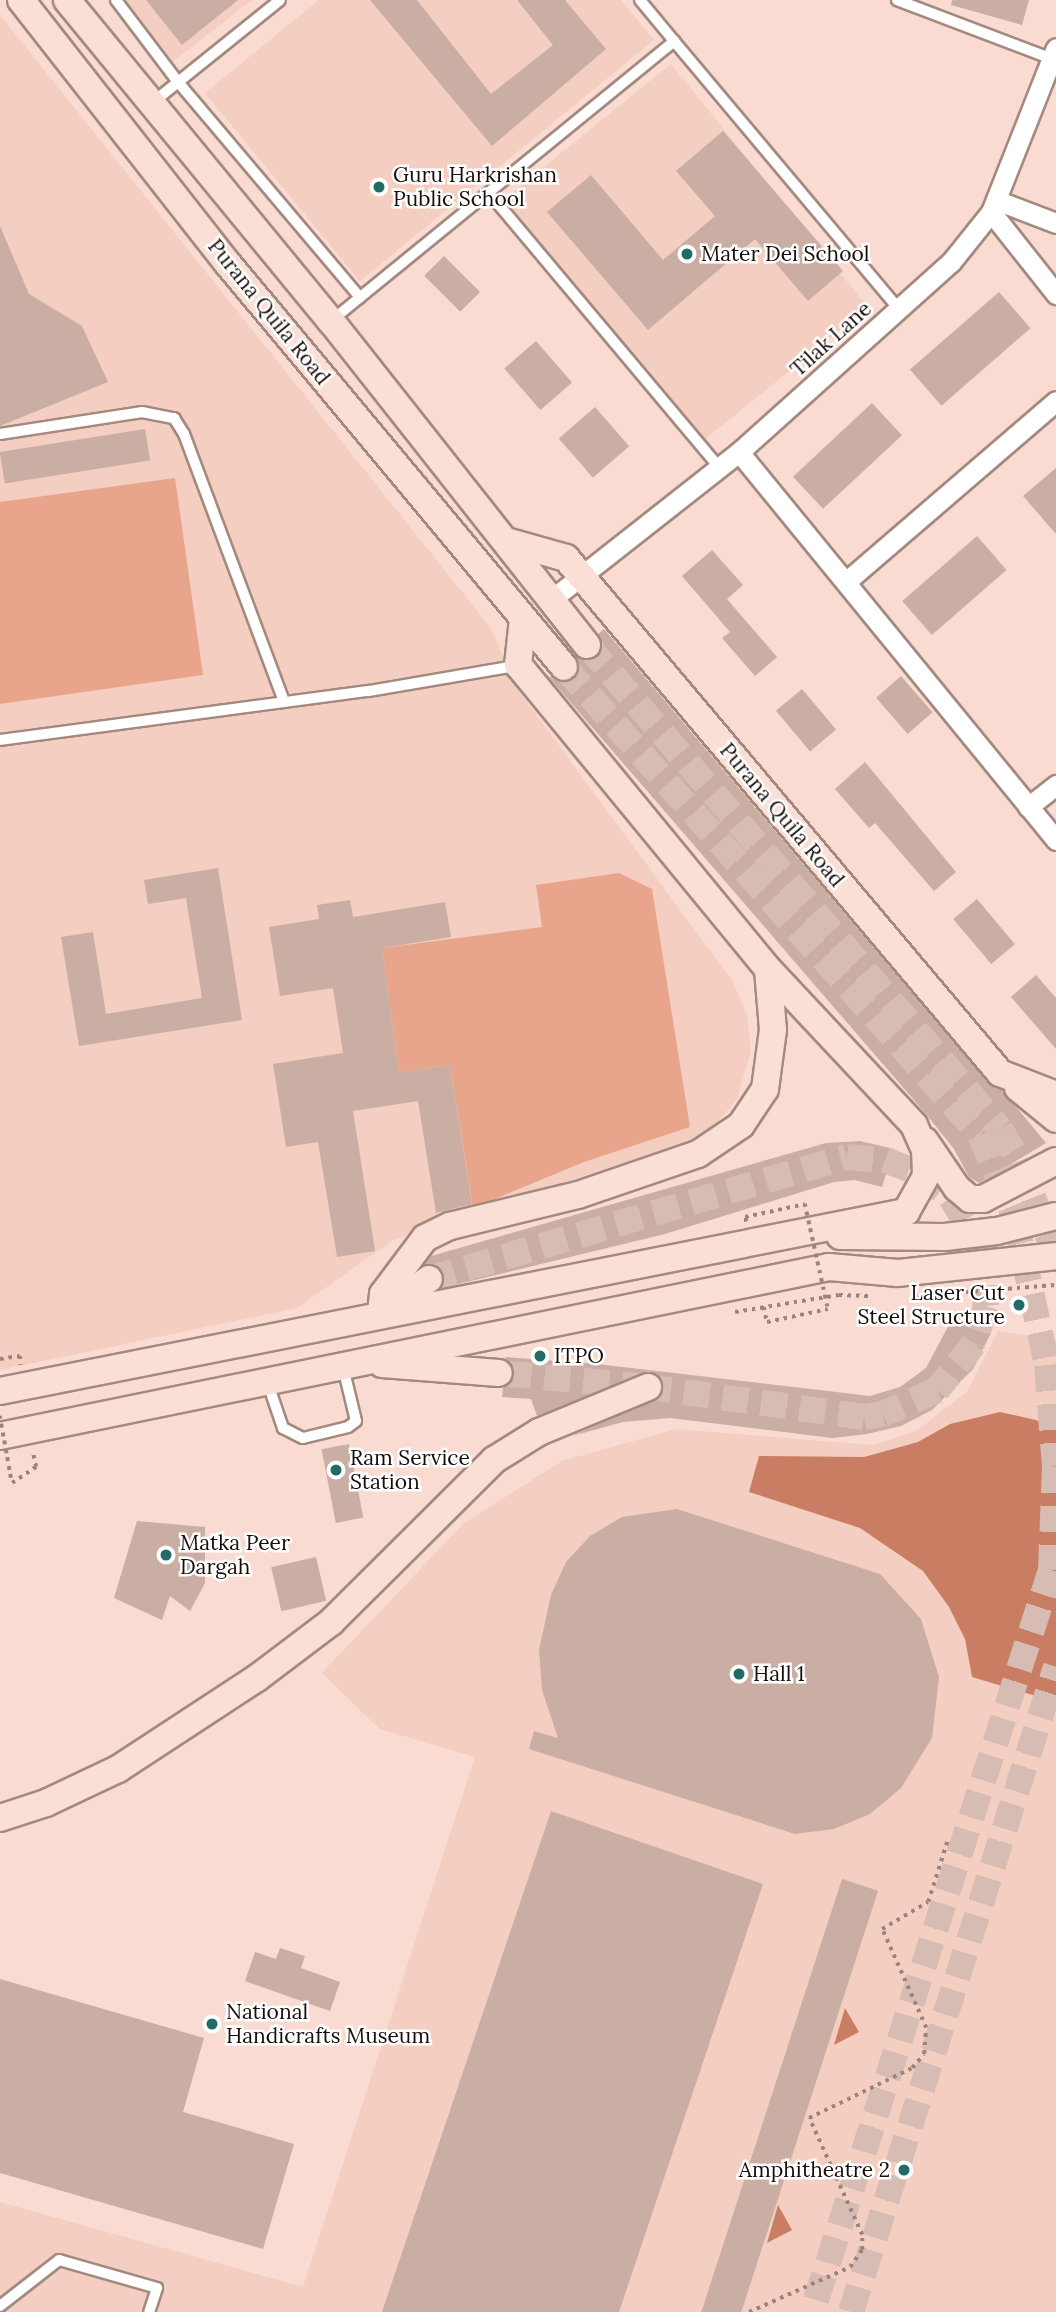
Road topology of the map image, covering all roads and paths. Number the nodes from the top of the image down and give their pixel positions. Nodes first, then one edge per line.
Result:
1 (21, 0) edge
2 (67, 0) edge
3 (116, 0) edge
4 (280, 0) edge
5 (640, 0) edge
6 (897, 0) edge
7 (674, 41) junction
8 (1054, 53) edge
9 (178, 82) junction
10 (150, 105) junction
11 (489, 193) junction
12 (994, 206) junction
13 (1056, 223) edge
14 (1056, 294) edge
15 (360, 298) junction
16 (899, 309) junction
17 (331, 321) junction
18 (1056, 401) edge
19 (0, 434) edge
20 (740, 452) junction
21 (720, 468) junction
22 (506, 541) junction
23 (581, 576) junction
24 (848, 580) junction
25 (552, 599) junction
26 (523, 619) junction
27 (587, 645) tunnel mouth
28 (518, 665) junction
29 (564, 667) tunnel mouth
30 (284, 702) junction
31 (0, 740) edge
32 (1056, 785) edge
33 (1028, 807) junction
34 (1056, 840) edge
35 (768, 969) junction
36 (1000, 1073) junction
37 (1056, 1095) edge
38 (1056, 1119) edge
39 (914, 1125) junction
40 (1056, 1161) edge
41 (745, 1216) dead end
42 (1056, 1216) edge
43 (796, 1235) junction
44 (1056, 1256) edge
45 (429, 1279) tunnel mouth
46 (1056, 1285) edge
47 (876, 1296) dead end
48 (901, 1296) dead end
49 (381, 1313) junction
50 (723, 1314) dead end
51 (767, 1322) dead end
52 (20, 1356) dead end
53 (0, 1359) edge
54 (345, 1362) junction
55 (499, 1373) tunnel mouth
56 (267, 1380) junction
57 (648, 1387) dead end
58 (0, 1391) edge
59 (0, 1416) edge
60 (49, 1427) junction
61 (0, 1436) edge
62 (0, 1455) edge
63 (36, 1467) dead end
64 (0, 1818) edge
65 (948, 1839) dead end
66 (0, 2306) edge
67 (149, 2312) edge
68 (749, 2312) edge

1 - 26 main road, Purana Quila Road
2 - 10 main road, Purana Quila Road
3 - 9 lane
4 - 9 lane
5 - 7 lane
6 - 8 lane
7 - 11 lane
7 - 16 lane
8 - 12 street, Tilak Lane
9 - 10 lane
9 - 15 lane
10 - 17 main road, Purana Quila Road
11 - 15 lane
11 - 21 lane
12 - 13 street
12 - 14 street
12 - 16 street, Tilak Lane
15 - 17 lane
16 - 20 street, Tilak Lane
17 - 22 main road, Purana Quila Road
18 - 24 street
19 - 30 lane
20 - 21 street, Tilak Lane
20 - 24 street
21 - 23 street, Tilak Lane
22 - 23 main road, Purana Quila Road
22 - 25 main road, Purana Quila Road
23 - 25 street, Tilak Lane
23 - 36 main road, Purana Quila Road
24 - 33 street
25 - 27 main road, Purana Quila Road
26 - 28 main road
26 - 29 main road, Purana Quila Road
28 - 30 lane
28 - 35 main road
30 - 31 lane
32 - 33 street
33 - 34 street
35 - 39 main road
35 - 49 main road
36 - 37 main road, Purana Quila Road
36 - 38 main road
39 - 40 main road
39 - 43 main road
41 - 51 path, bridge
42 - 43 main road
43 - 49 main road
44 - 54 main road
45 - 49 main road
46 - 48 path
47 - 50 path
49 - 58 main road
52 - 53 path
54 - 55 main road
54 - 56 main road
54 - 56 lane
56 - 60 main road
57 - 64 main road
59 - 63 path, bridge
60 - 61 main road
60 - 62 main road
65 - 68 path
66 - 67 lane

